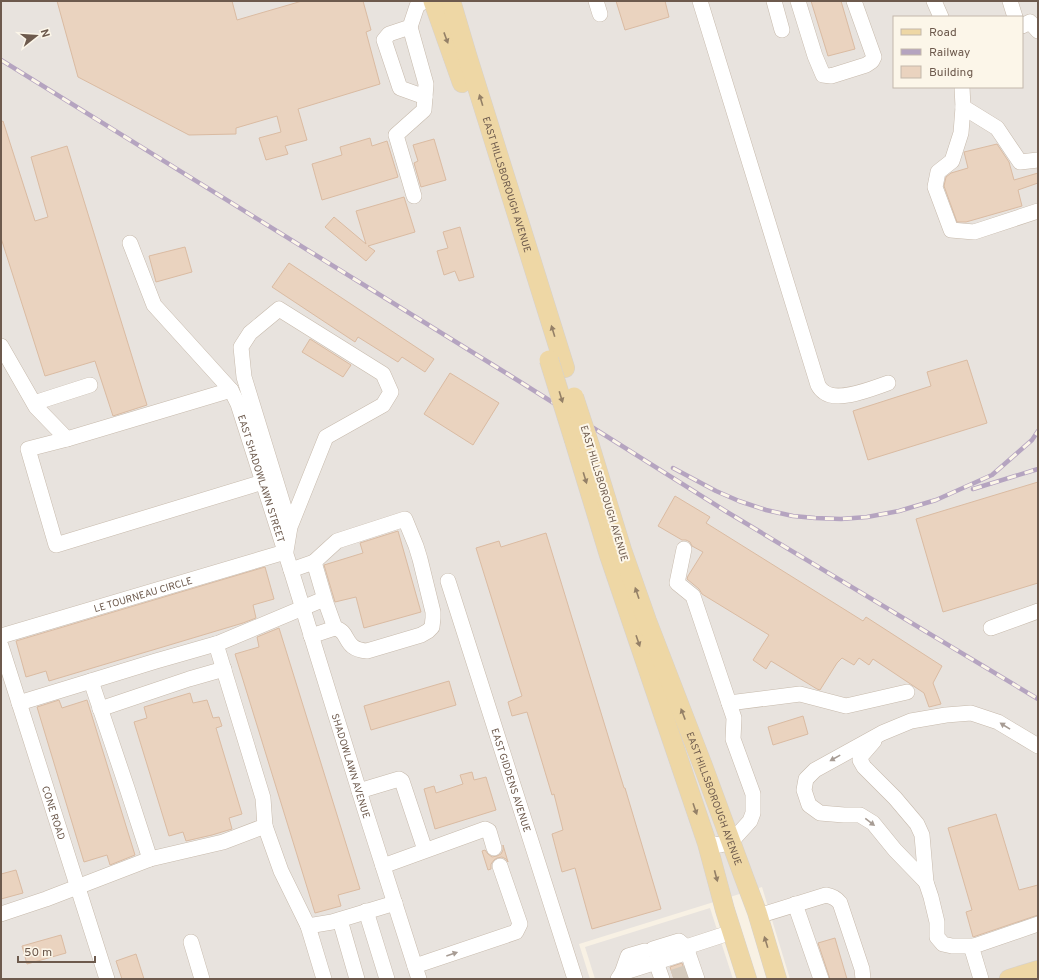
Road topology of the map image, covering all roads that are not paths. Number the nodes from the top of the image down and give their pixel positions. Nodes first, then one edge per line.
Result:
1 (424, 1) edge
2 (433, 1) edge
3 (452, 1) edge
4 (700, 1) edge
5 (774, 1) edge
6 (798, 1) edge
7 (854, 1) edge
8 (934, 1) edge
9 (1010, 1) edge
10 (941, 16) edge
11 (1015, 16) edge
12 (1023, 26) edge
13 (410, 27) junction
14 (782, 30) dead end
15 (1038, 30) edge
16 (962, 88) edge
17 (425, 97) junction
18 (963, 107) junction
19 (1038, 160) edge
20 (414, 196) dead end
21 (1038, 211) edge
22 (130, 243) dead end
23 (1, 346) edge
24 (557, 364) junction
25 (888, 383) dead end
26 (90, 385) dead end
27 (231, 390) junction
28 (34, 403) junction
29 (68, 440) junction
30 (582, 443) junction
31 (263, 482) junction
32 (290, 526) junction
33 (684, 549) dead end
34 (285, 552) junction
35 (314, 562) junction
36 (291, 570) junction
37 (448, 581) dead end
38 (324, 599) junction
39 (303, 608) junction
40 (1038, 611) edge
41 (335, 628) junction
42 (991, 628) dead end
43 (1, 636) edge
44 (311, 636) junction
45 (216, 644) junction
46 (1, 646) edge
47 (224, 669) junction
48 (90, 681) junction
49 (907, 692) dead end
50 (19, 703) junction
51 (729, 703) junction
52 (100, 709) junction
53 (882, 733) junction
54 (1038, 746) edge
55 (359, 791) junction
56 (265, 826) junction
57 (731, 842) junction
58 (706, 843) junction
59 (494, 848) dead end
60 (425, 850) junction
61 (150, 859) junction
62 (383, 866) junction
63 (500, 866) dead end
64 (926, 882) junction
65 (78, 886) junction
66 (395, 903) junction
67 (795, 904) junction
68 (366, 911) junction
69 (1, 914) edge
70 (758, 916) junction
71 (340, 920) junction
72 (1038, 924) edge
73 (308, 926) junction
74 (732, 932) junction
75 (191, 942) dead end
76 (974, 946) junction
77 (687, 950) junction
78 (651, 954) junction
79 (1038, 970) edge
80 (417, 973) edge
81 (693, 974) edge
82 (620, 976) edge
83 (668, 978) edge
84 (107, 979) edge
85 (202, 979) edge
86 (324, 979) edge
87 (357, 979) edge
88 (387, 979) edge
89 (575, 979) edge
90 (747, 979) edge
91 (777, 979) edge
92 (821, 979) edge
93 (863, 979) edge
94 (981, 979) edge
95 (1009, 979) edge

1 - 13 street
2 -> 24 main road, EAST HILLSBOROUGH AVENUE
24 -> 3 main road, EAST HILLSBOROUGH AVENUE
4 - 25 street
5 - 14 street
6 - 7 street
8 - 10 street
9 - 11 street
12 - 15 street
13 - 17 street
13 - 17 street
16 - 18 street
17 - 20 street
18 - 19 street
18 - 21 street
22 - 27 street, EAST SHADOWLAWN STREET
23 - 28 street
24 - 30 main road, EAST HILLSBOROUGH AVENUE, bridge
26 - 28 street
27 - 29 street
27 - 31 street, EAST SHADOWLAWN STREET
28 - 29 street
29 - 31 street
57 -> 30 main road, EAST HILLSBOROUGH AVENUE
30 -> 58 main road, EAST HILLSBOROUGH AVENUE
31 - 34 street, EAST SHADOWLAWN STREET
32 - 32 street
32 - 34 street
33 - 51 street
34 - 36 street, SHADOWLAWN AVENUE
34 - 43 street, LE TOURNEAU CIRCLE
35 - 36 street
35 - 38 street
35 - 41 street
36 - 39 street, SHADOWLAWN AVENUE
37 - 89 street, EAST GIDDENS AVENUE
38 - 39 street
38 - 41 street
39 - 44 street, SHADOWLAWN AVENUE
39 - 45 street
40 - 42 street
41 - 44 street
44 - 55 street, SHADOWLAWN AVENUE
45 - 47 street
45 - 48 street
46 - 50 street, CONE ROAD
47 - 52 street
47 - 56 street
48 - 50 street
48 - 52 street
49 - 51 street
50 - 65 street, CONE ROAD
51 - 57 street
52 - 61 street
54 -> 53 street
53 - 64 street
53 -> 64 street
55 - 60 street
55 - 62 street, SHADOWLAWN AVENUE
56 - 61 street
56 - 73 street
57 - 58 street
57 - 70 main road, EAST HILLSBOROUGH AVENUE
58 -> 74 main road, EAST HILLSBOROUGH AVENUE
59 - 60 street
60 - 62 street
61 - 65 street
62 - 66 street, SHADOWLAWN AVENUE
80 -> 63 street
64 - 76 street
65 - 69 street
65 - 84 street, CONE ROAD
66 - 68 street
66 - 80 street, SHADOWLAWN AVENUE
67 - 70 street
67 - 92 street
67 - 93 street
68 - 71 street
68 - 88 street
91 -> 70 main road, EAST HILLSBOROUGH AVENUE
71 - 73 street
71 - 87 street
72 - 76 street
73 - 86 street
74 - 77 street
74 - 90 main road, EAST HILLSBOROUGH AVENUE
75 - 85 street
76 - 94 street
77 - 78 street
77 - 81 street
78 - 82 street
78 - 83 street
79 - 95 main road

